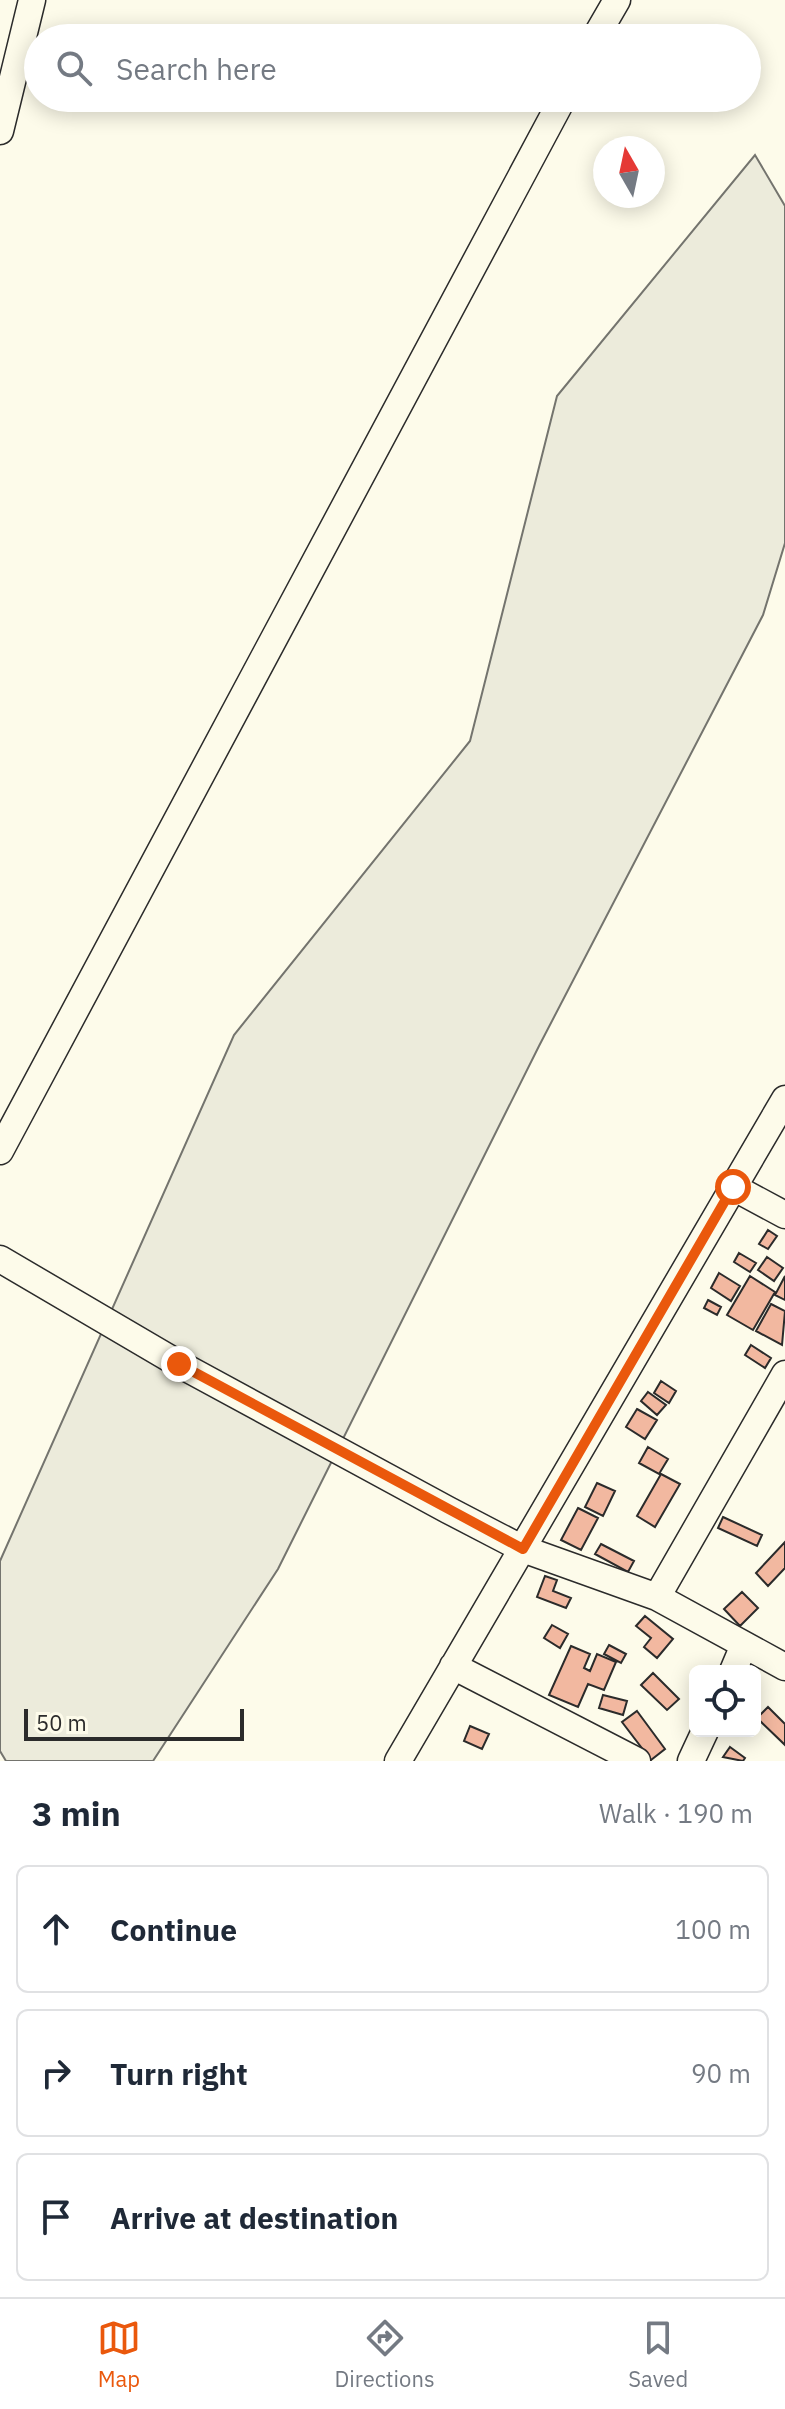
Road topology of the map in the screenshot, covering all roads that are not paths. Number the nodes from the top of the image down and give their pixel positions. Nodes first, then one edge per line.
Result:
1 (32, 0) edge
2 (617, 0) edge
3 (26, 24) edge
4 (603, 24) edge
5 (24, 33) edge
6 (556, 112) edge
7 (0, 131) edge
8 (785, 1099) edge
9 (0, 1151) edge
10 (733, 1187) junction
11 (785, 1215) edge
12 (0, 1259) edge
13 (785, 1374) edge
14 (523, 1549) junction
15 (657, 1597) junction
16 (744, 1645) junction
17 (736, 1665) edge
18 (453, 1666) junction
19 (785, 1667) edge
20 (702, 1737) edge
21 (398, 1761) edge
22 (637, 1761) edge
23 (691, 1761) edge

1 - 3 street
2 - 4 street
5 - 7 street
6 - 9 street
8 - 10 street
10 - 11 street
10 - 14 street
12 - 14 street
13 - 15 street
14 - 15 street
14 - 18 street
15 - 16 street
16 - 17 street
16 - 19 street
18 - 21 street
18 - 22 street
20 - 23 street

